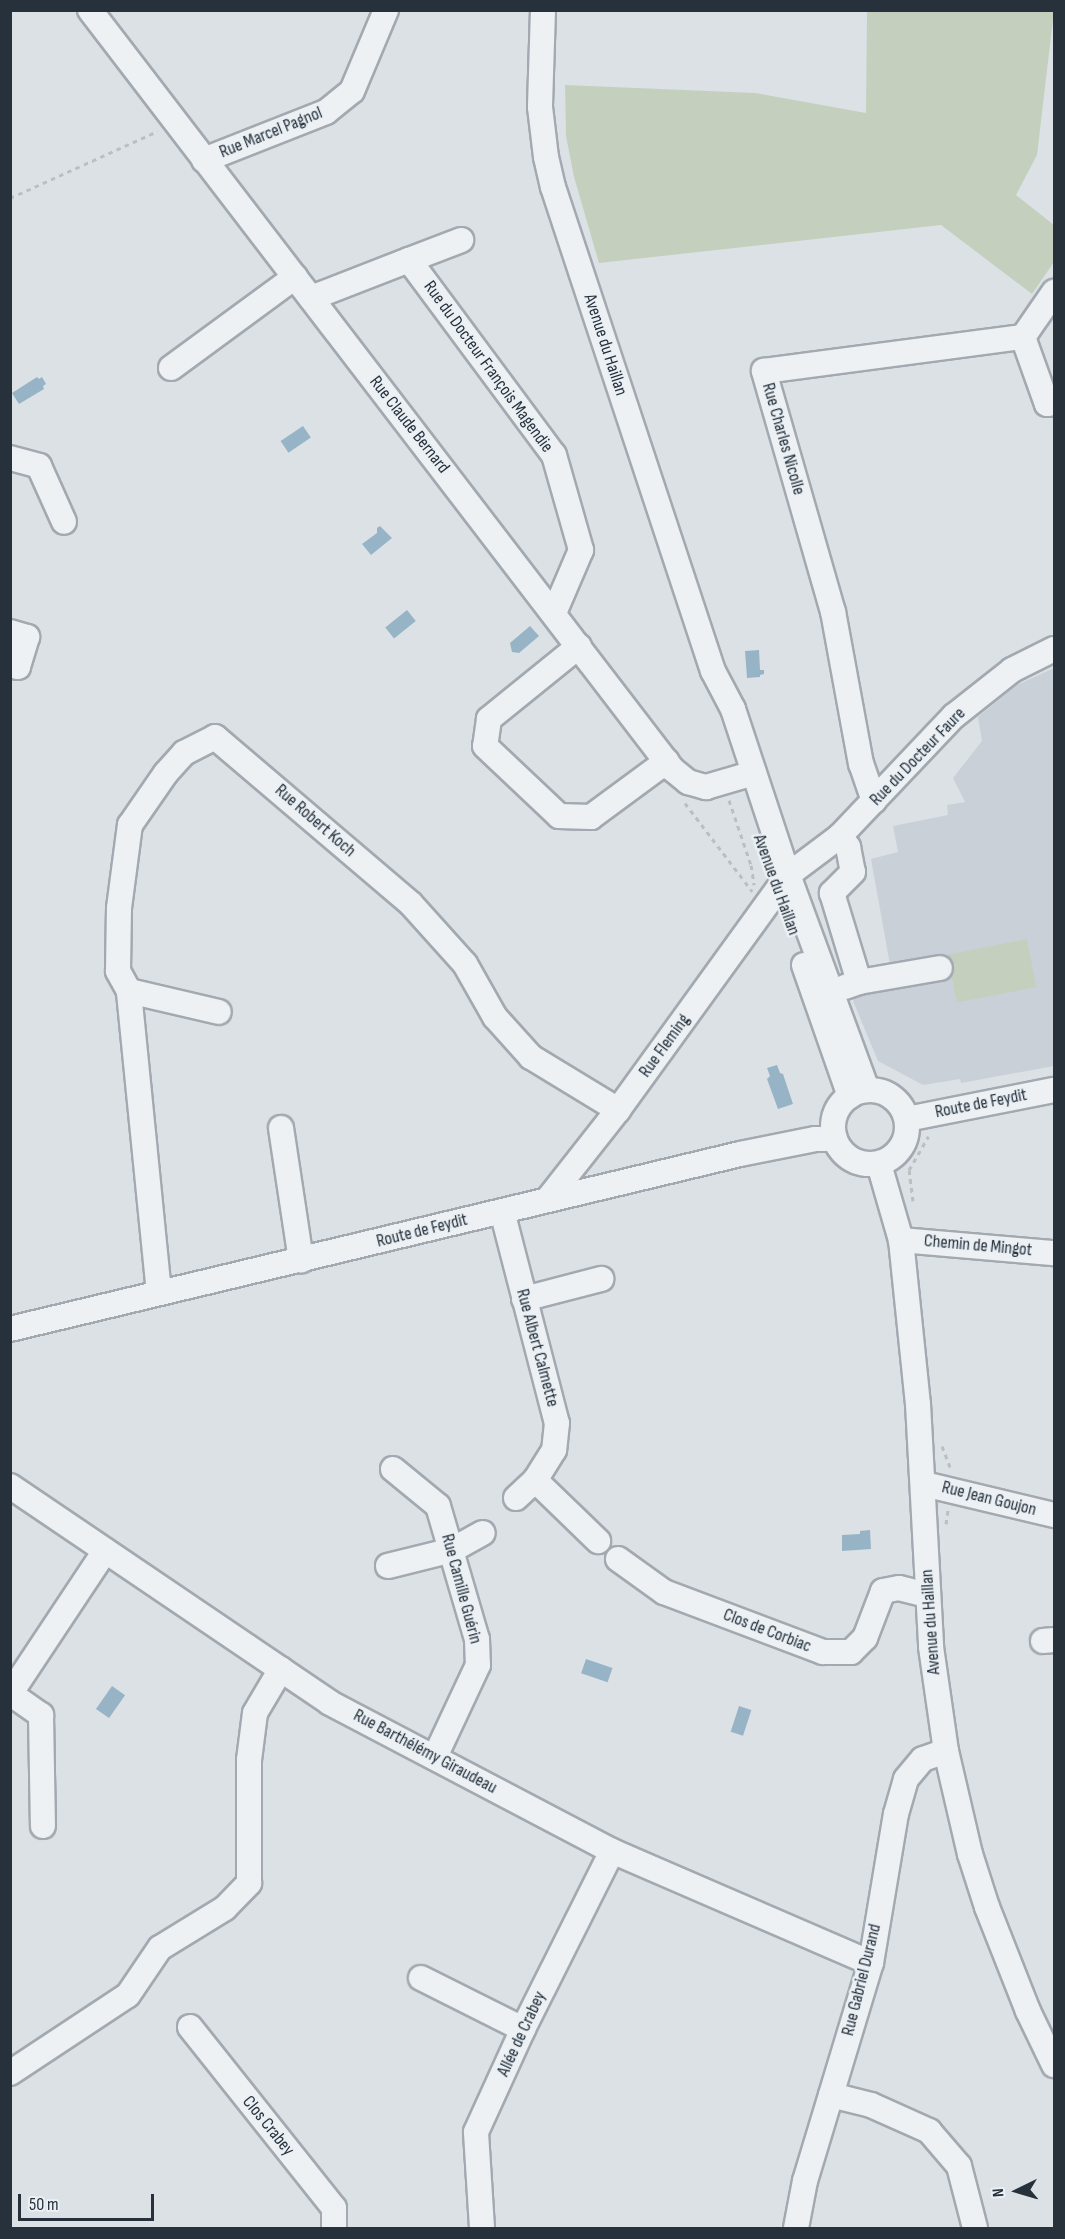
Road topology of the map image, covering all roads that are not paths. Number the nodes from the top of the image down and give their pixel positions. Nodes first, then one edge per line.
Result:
1 (90, 10) edge
2 (386, 10) edge
3 (543, 10) edge
4 (204, 160) junction
5 (461, 240) dead end
6 (409, 260) junction
7 (295, 277) junction
8 (1054, 291) edge
9 (311, 298) junction
10 (1023, 338) junction
11 (171, 368) dead end
12 (1054, 403) edge
13 (10, 458) edge
14 (64, 522) dead end
15 (554, 613) junction
16 (10, 632) edge
17 (579, 646) junction
18 (1054, 649) edge
19 (10, 665) edge
20 (667, 760) junction
21 (739, 778) junction
22 (874, 801) junction
23 (840, 836) junction
24 (782, 882) junction
25 (940, 968) dead end
26 (859, 982) junction
27 (129, 991) junction
28 (831, 991) junction
29 (219, 1012) dead end
30 (1054, 1090) edge
31 (858, 1093) junction
32 (618, 1110) junction
33 (907, 1119) junction
34 (281, 1128) dead end
35 (834, 1139) junction
36 (879, 1164) junction
37 (548, 1199) junction
38 (502, 1211) junction
39 (901, 1240) junction
40 (1054, 1253) edge
41 (301, 1260) junction
42 (601, 1279) dead end
43 (159, 1293) junction
44 (524, 1299) junction
45 (10, 1329) edge
46 (393, 1469) dead end
47 (535, 1480) junction
48 (924, 1484) junction
49 (10, 1486) edge
50 (516, 1498) dead end
51 (1054, 1515) edge
52 (483, 1533) dead end
53 (598, 1541) dead end
54 (452, 1550) junction
55 (105, 1551) junction
56 (618, 1559) dead end
57 (388, 1566) dead end
58 (928, 1595) junction
59 (281, 1669) junction
60 (11, 1694) edge
61 (946, 1750) junction
62 (435, 1757) junction
63 (43, 1826) dead end
64 (612, 1851) junction
65 (871, 1963) junction
66 (421, 1978) dead end
67 (190, 2027) dead end
68 (523, 2029) junction
69 (1054, 2065) edge
70 (10, 2073) edge
71 (831, 2095) junction
72 (334, 2229) edge
73 (482, 2229) edge
74 (796, 2229) edge
75 (975, 2229) edge

1 - 4 street, Rue Claude Bernard
2 - 4 street, Rue Marcel Pagnol
3 - 21 street, Avenue du Haillan
4 - 7 street, Rue Claude Bernard
5 - 6 street, Rue du Docteur François Magendie
6 - 9 street, Rue du Docteur François Magendie
6 - 15 street, Rue du Docteur François Magendie
7 - 9 street, Rue Claude Bernard
7 - 11 street
8 - 10 street
9 - 15 street, Rue Claude Bernard
10 - 12 street
10 - 22 street, Rue Charles Nicolle
13 - 14 street
15 - 17 street, Rue Claude Bernard
16 - 19 street
17 - 20 street, Rue Claude Bernard
17 - 20 street
18 - 22 street, Rue du Docteur Faure
20 - 21 street, Rue Claude Bernard
21 - 24 street, Avenue du Haillan
22 - 23 street, Rue du Docteur Faure
23 - 24 street, Rue du Docteur Faure
23 - 26 street
24 - 28 street, Avenue du Haillan
24 - 31 street, Avenue du Haillan
24 - 32 street, Rue Fleming
25 - 26 street
26 - 28 street
27 - 29 street
27 - 32 street, Rue Robert Koch
27 - 43 street, Rue Robert Koch
28 - 31 street, Avenue du Haillan
30 - 33 street, Route de Feydit
31 - 33 street
31 - 35 street
32 - 37 street, Rue Fleming
33 - 36 street
34 - 41 street
35 - 36 street
35 - 37 street, Route de Feydit
36 - 39 street, Avenue du Haillan
37 - 38 street, Route de Feydit
38 - 41 street, Route de Feydit
38 - 44 street, Rue Albert Calmette
39 - 40 street, Chemin de Mingot
39 - 48 street, Avenue du Haillan
41 - 43 street, Route de Feydit
42 - 44 street
43 - 45 street, Route de Feydit
44 - 47 street, Rue Albert Calmette
46 - 54 street, Rue Camille Guérin
47 - 50 street, Rue Albert Calmette
47 - 53 street
48 - 51 street, Rue Jean Goujon
48 - 58 street, Avenue du Haillan
49 - 55 street, Rue Barthélémy Giraudeau
52 - 54 street
54 - 57 street
54 - 62 street, Rue Camille Guérin
55 - 59 street, Rue Barthélémy Giraudeau
55 - 60 street
56 - 58 street, Clos de Corbiac
58 - 61 street, Avenue du Haillan
59 - 62 street, Rue Barthélémy Giraudeau
59 - 70 street
60 - 63 street
61 - 65 street, Rue Gabriel Durand
61 - 69 street, Avenue du Haillan
62 - 64 street, Rue Barthélémy Giraudeau
64 - 65 street, Rue Barthélémy Giraudeau
64 - 68 street, Allée de Crabey
65 - 71 street, Rue Gabriel Durand
66 - 68 street
67 - 72 street, Clos Crabey
68 - 73 street, Allée de Crabey
71 - 74 street, Rue Gabriel Durand
71 - 75 street

